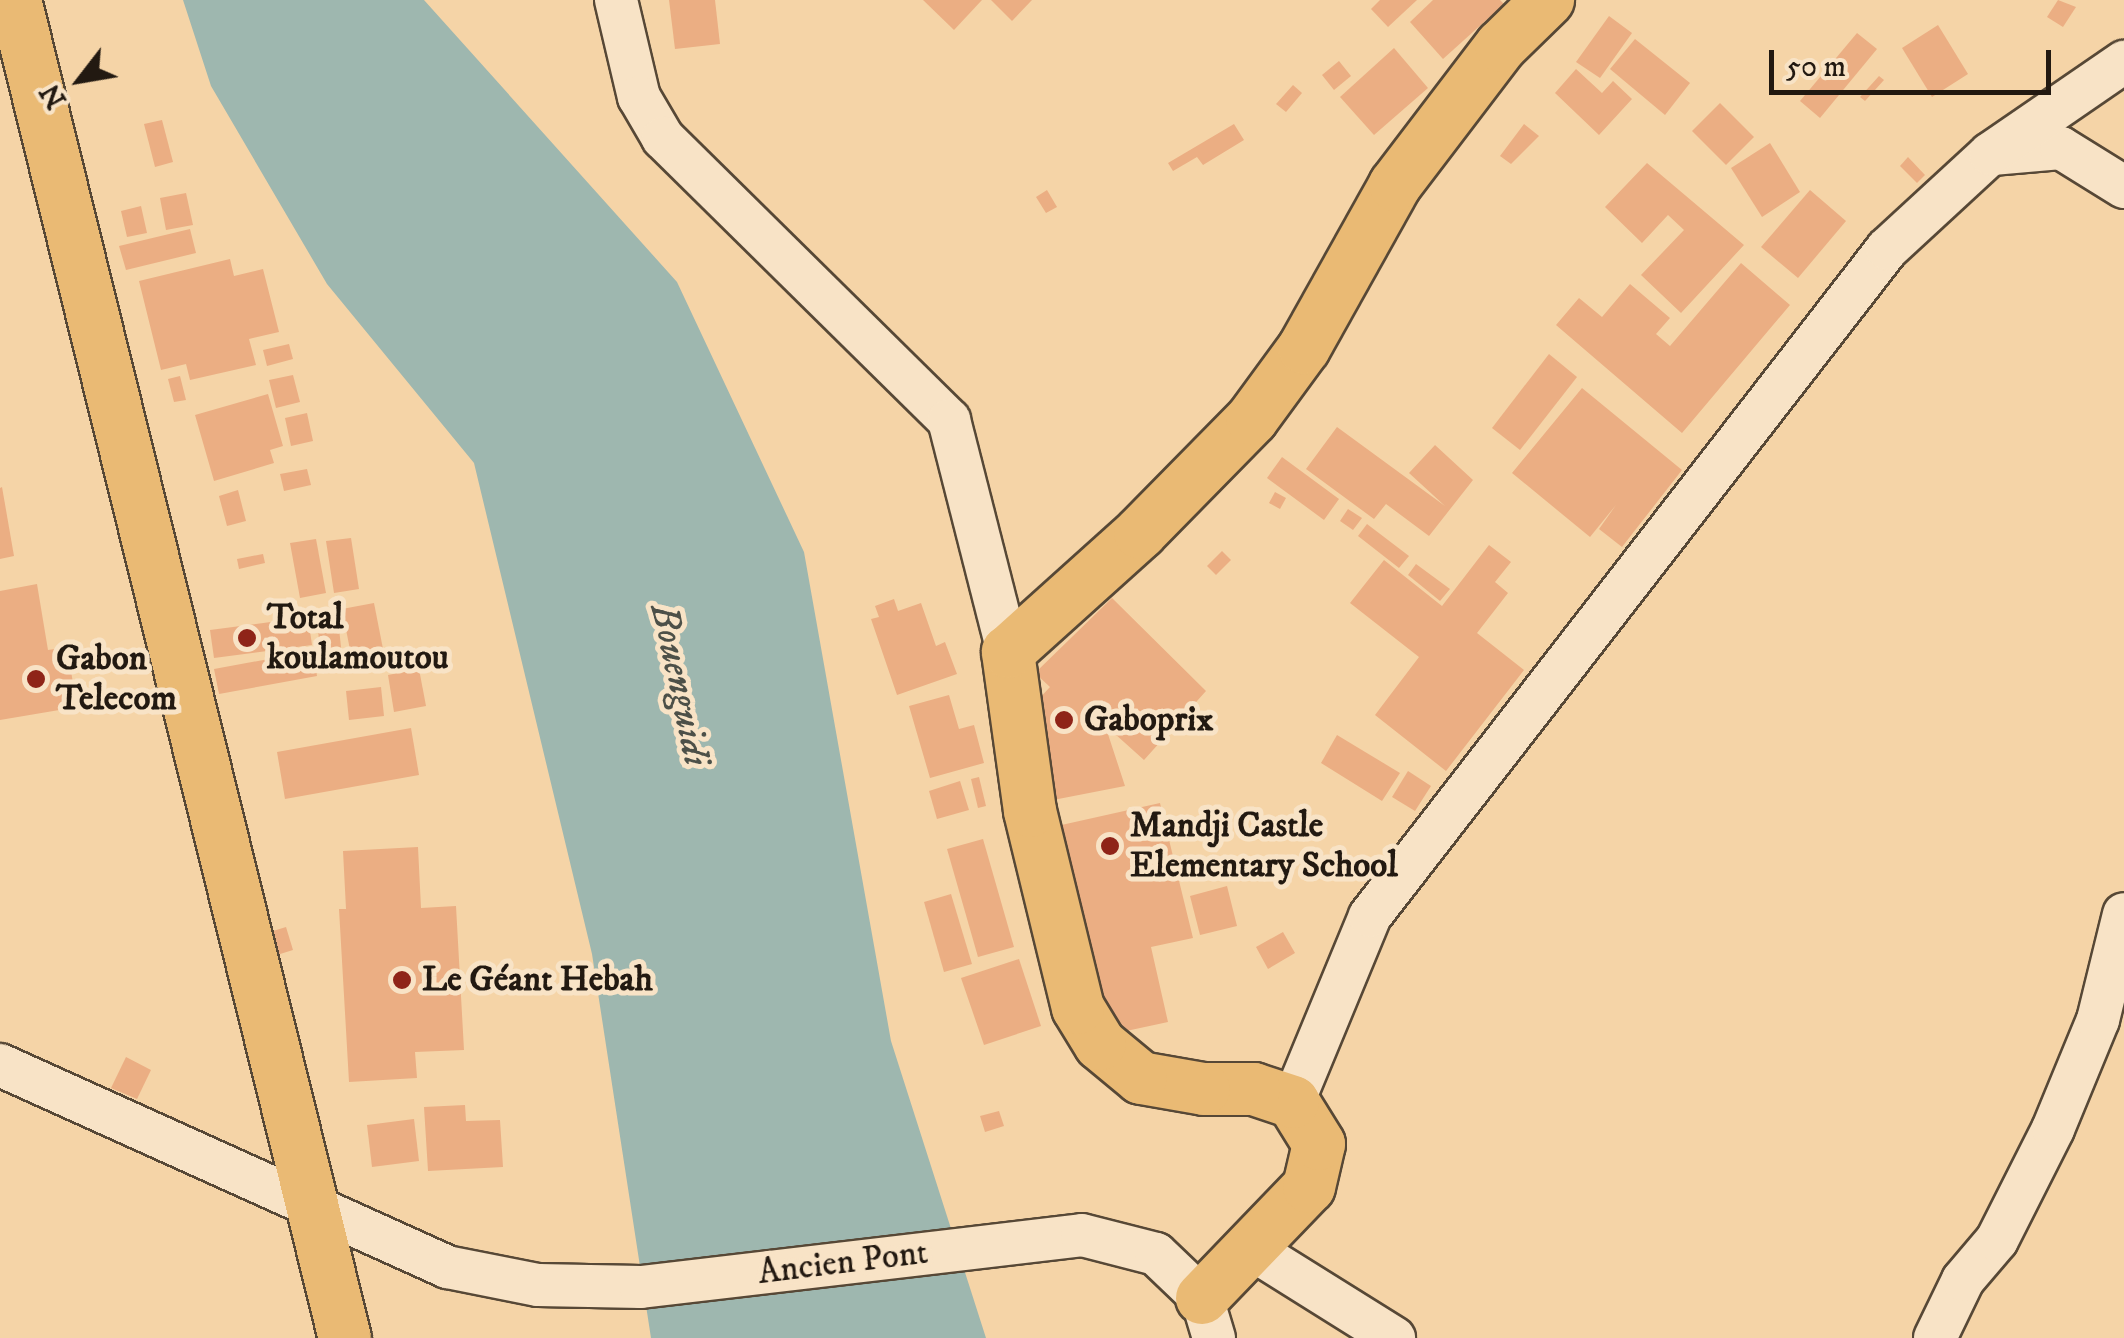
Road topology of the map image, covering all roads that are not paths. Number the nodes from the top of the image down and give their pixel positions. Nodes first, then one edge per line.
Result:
1 (14, 0) edge
2 (616, 0) edge
3 (1548, 0) edge
4 (2124, 62) edge
5 (1990, 154) junction
6 (2124, 187) edge
7 (1008, 652) junction
8 (2124, 914) edge
9 (0, 1065) edge
10 (1293, 1102) junction
11 (308, 1200) junction
12 (1250, 1248) junction
13 (1208, 1318) edge
14 (345, 1338) edge
15 (1394, 1338) edge
16 (1935, 1338) edge

1 - 11 main road
2 - 7 street
3 - 7 main road
4 - 5 street
5 - 6 street
5 - 10 street
7 - 10 main road
8 - 16 street
9 - 11 street, Ancien Pont
10 - 12 main road
11 - 13 street, Ancien Pont
11 - 14 main road
12 - 13 main road
12 - 15 street

